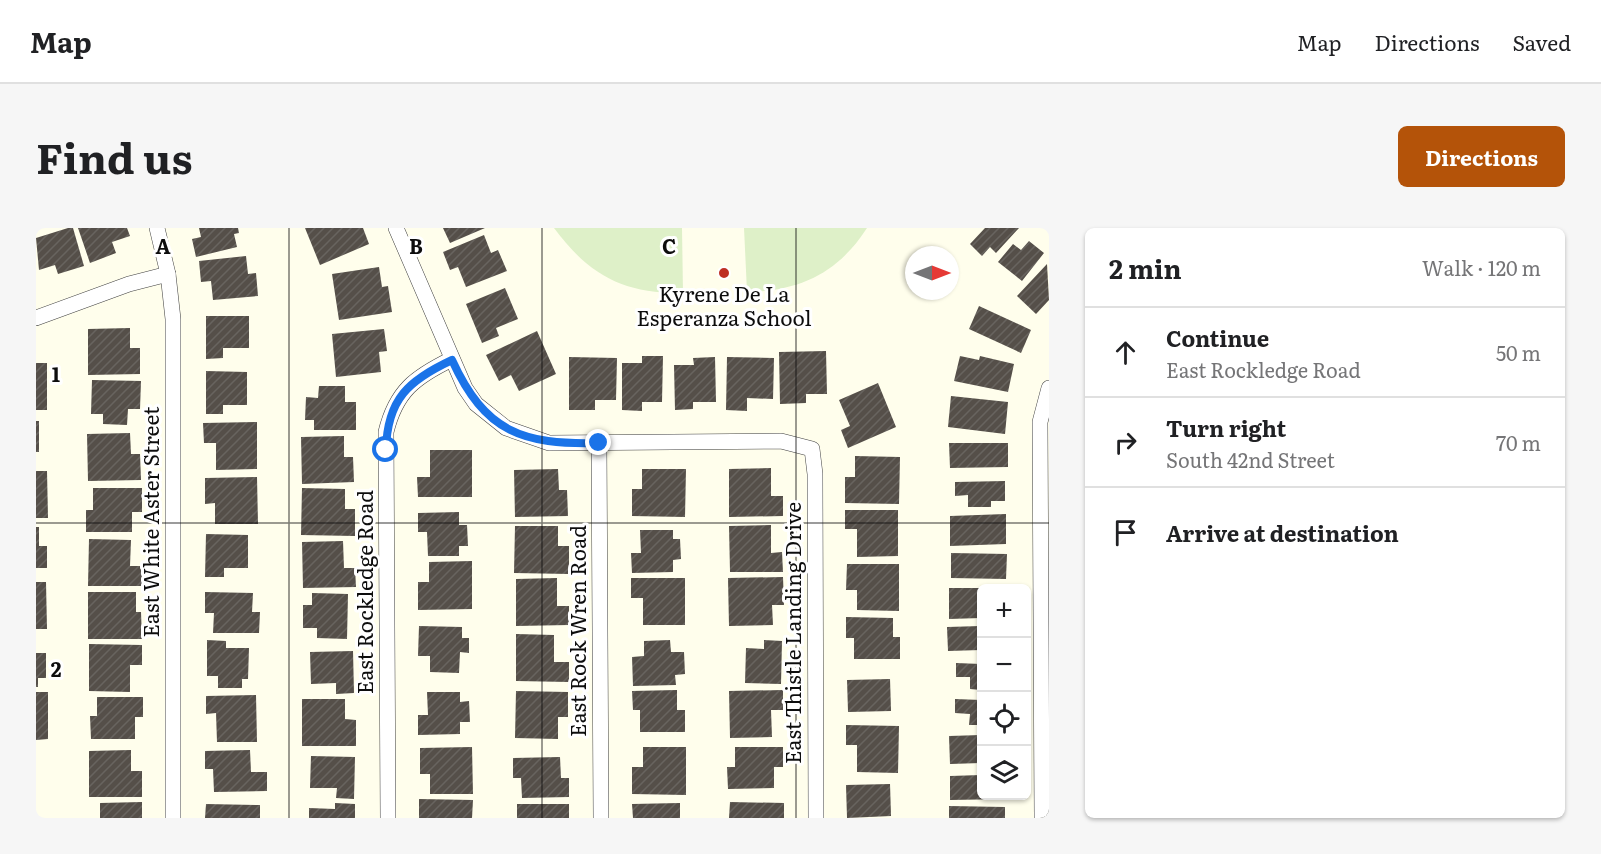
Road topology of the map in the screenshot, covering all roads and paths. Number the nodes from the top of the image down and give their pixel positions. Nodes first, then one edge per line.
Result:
1 (157, 228) edge
2 (396, 228) edge
3 (168, 274) junction
4 (36, 318) edge
5 (452, 360) junction
6 (1049, 388) edge
7 (599, 443) junction
8 (173, 818) edge
9 (388, 818) edge
10 (601, 818) edge
11 (816, 818) edge
12 (1041, 818) edge

1 - 3 street, East White Aster Street
2 - 5 street
3 - 4 street
3 - 8 street, East White Aster Street
5 - 7 street
5 - 9 street, East Rockledge Road
6 - 12 street
7 - 10 street, East Rock Wren Road
7 - 11 street, East Thistle Landing Drive

